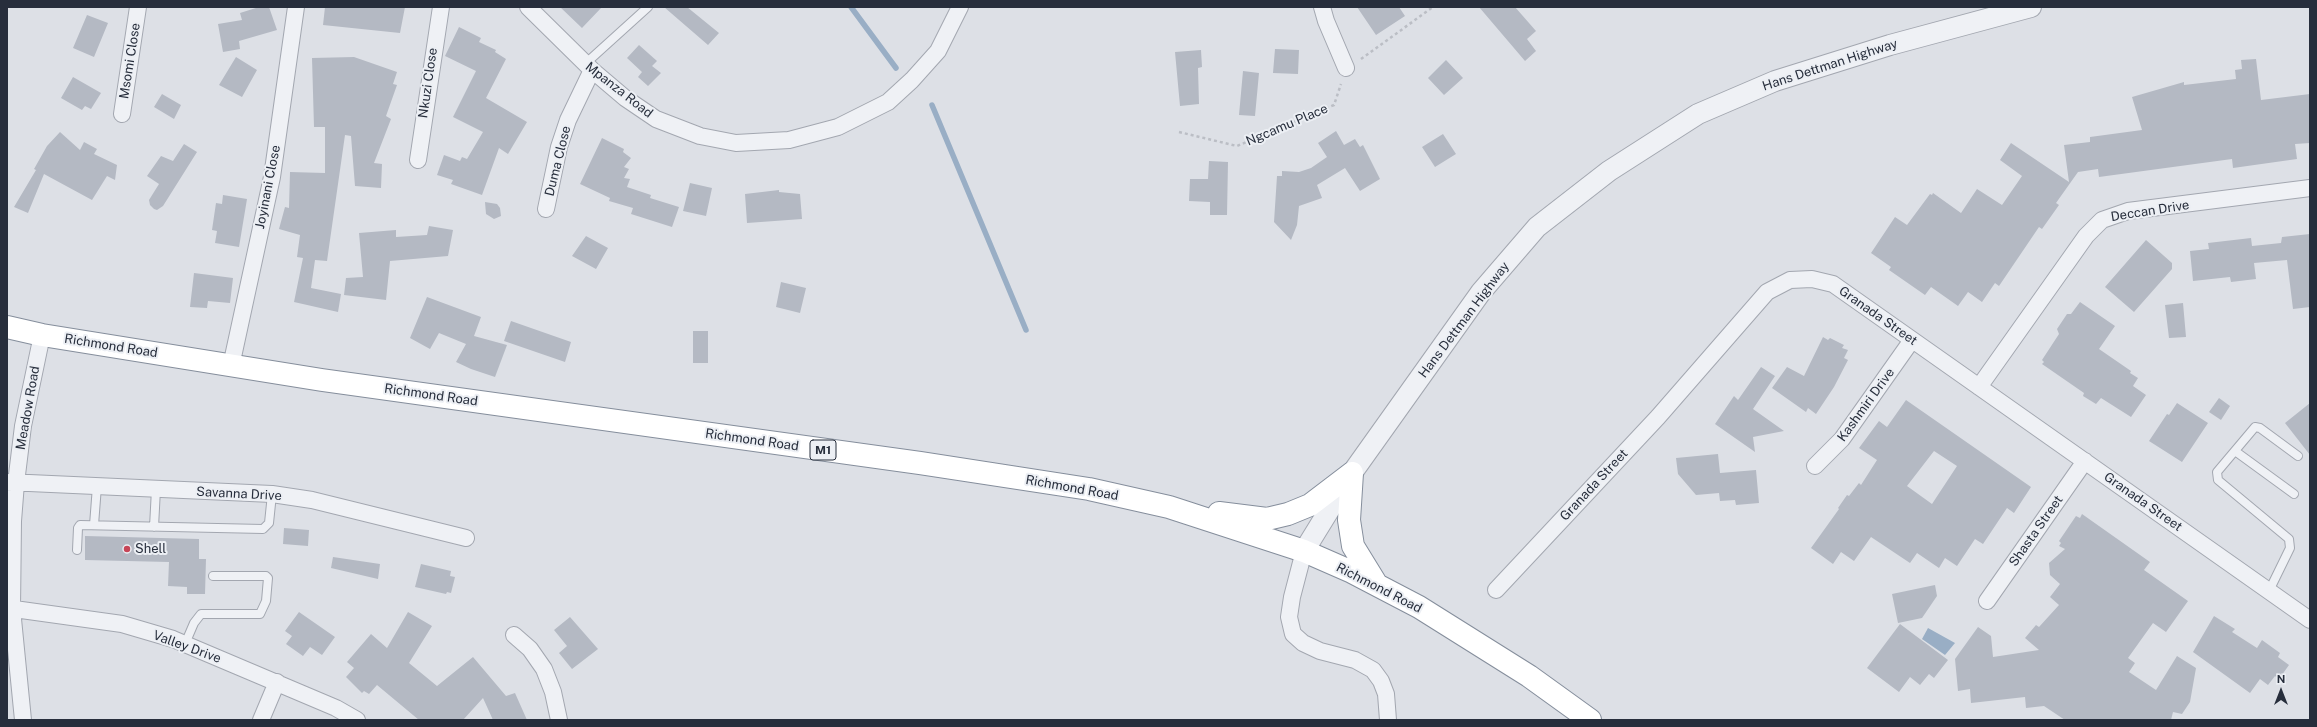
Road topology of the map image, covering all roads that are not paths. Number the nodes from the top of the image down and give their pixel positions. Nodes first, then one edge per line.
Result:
1 (138, 7) edge
2 (296, 7) edge
3 (441, 7) edge
4 (528, 7) edge
5 (648, 7) edge
6 (960, 7) edge
7 (1322, 7) edge
8 (2031, 7) edge
9 (589, 67) junction
10 (1346, 68) road end
11 (122, 114) dead end
12 (418, 160) dead end
13 (2310, 188) edge
14 (546, 209) dead end
15 (7, 327) edge
16 (42, 335) junction
17 (1912, 340) junction
18 (231, 366) junction
19 (1979, 387) junction
20 (2235, 451) junction
21 (2298, 456) dead end
22 (2085, 461) junction
23 (1815, 466) dead end
24 (1352, 473) junction
25 (11, 482) edge
26 (97, 486) junction
27 (156, 489) junction
28 (272, 494) junction
29 (2294, 494) dead end
30 (1169, 507) junction
31 (94, 525) junction
32 (154, 527) junction
33 (466, 538) dead end
34 (77, 550) dead end
35 (1304, 552) junction
36 (213, 576) dead end
37 (1378, 586) junction
38 (1496, 590) dead end
39 (2269, 591) junction
40 (1987, 601) dead end
41 (10, 608) edge
42 (2310, 620) edge
43 (514, 635) dead end
44 (184, 644) junction
45 (277, 682) junction
46 (22, 720) edge
47 (261, 720) edge
48 (357, 720) edge
49 (559, 720) edge
50 (1388, 720) edge
51 (1590, 720) edge

1 - 11 street, Msomi Close
2 - 18 street, Joyinani Close
3 - 12 street, Nkuzi Close
4 - 9 street, Mpanza Road
5 - 9 lane
6 - 9 street, Mpanza Road
7 - 10 street
8 - 24 street, Hans Dettman Highway
9 - 14 street, Duma Close
13 - 19 street, Deccan Drive
15 - 16 highway, Richmond Road / M1
16 - 18 highway, Richmond Road / M1
16 - 25 street, Meadow Road
17 - 19 street, Granada Street
17 - 23 street, Kashmiri Drive
17 - 38 street, Granada Street
18 - 30 highway, Richmond Road / M1
19 - 22 street, Granada Street
20 - 21 lane
20 - 29 lane
20 - 39 lane
22 - 39 street, Granada Street
22 - 40 street, Shasta Street
24 - 30 highway
24 - 35 street, Hans Dettman Highway
24 - 37 highway
25 - 26 street, Savanna Drive
25 - 41 street, Meadow Road
26 - 27 street, Savanna Drive
26 - 31 lane
27 - 28 street, Savanna Drive
27 - 32 lane
28 - 32 lane
28 - 33 street, Savanna Drive
30 - 35 highway, Richmond Road / M1
31 - 32 lane
31 - 34 lane
35 - 37 highway, Richmond Road / M1
35 - 50 street
36 - 44 lane
37 - 51 highway, Richmond Road / M1
39 - 42 street, Granada Street
41 - 44 street, Valley Drive
41 - 46 street, Meadow Road
43 - 49 street
44 - 45 street, Valley Drive
45 - 47 street
45 - 48 street, Valley Drive

